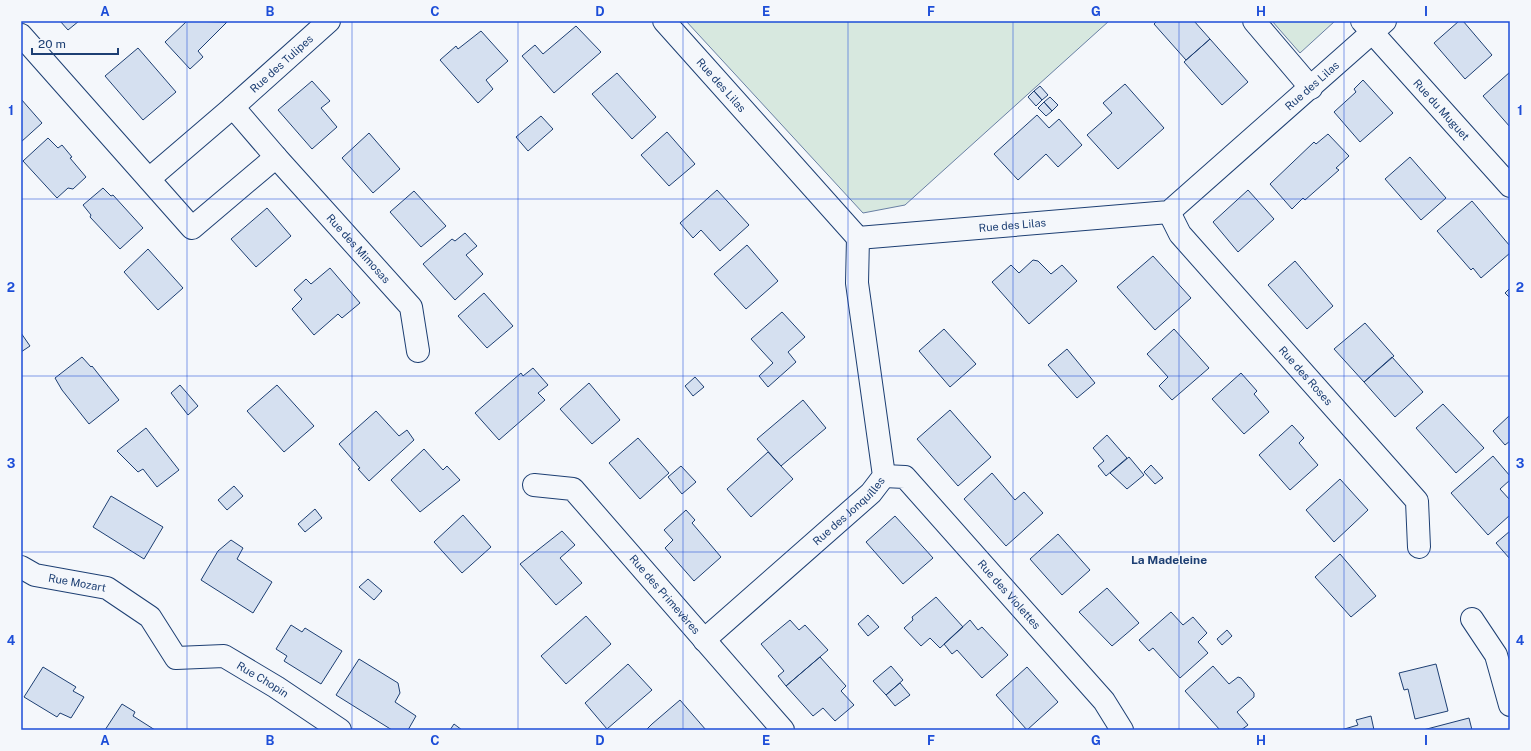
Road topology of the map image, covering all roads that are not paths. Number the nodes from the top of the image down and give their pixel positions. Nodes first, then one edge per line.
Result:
1 (329, 21) edge
2 (664, 21) edge
3 (1254, 21) edge
4 (1373, 25) edge
5 (21, 35) edge
6 (1311, 88) junction
7 (233, 107) junction
8 (276, 157) junction
9 (149, 179) junction
10 (1510, 186) edge
11 (1169, 212) junction
12 (858, 238) junction
13 (418, 350) dead end
14 (884, 476) junction
15 (534, 485) dead end
16 (1419, 547) dead end
17 (21, 567) edge
18 (1472, 619) dead end
19 (704, 640) junction
20 (176, 658) joint
21 (1510, 705) edge
22 (340, 730) edge
23 (783, 730) edge
24 (1122, 730) edge

1 - 7 street, Rue des Tulipes
2 - 12 street, Rue des Lilas
3 - 6 street
4 - 6 street, Rue des Lilas
4 - 10 street, Rue du Muguet
5 - 9 street
6 - 11 street, Rue des Lilas
7 - 8 street, Rue des Mimosas
7 - 9 street
8 - 9 street
8 - 13 street, Rue des Mimosas
11 - 12 street, Rue des Lilas
11 - 16 street, Rue des Roses
12 - 14 street, Rue des Jonquilles
14 - 19 street, Rue des Jonquilles
14 - 24 street, Rue des Violettes
15 - 19 street, Rue des Primevères
17 - 20 street, Rue Mozart
18 - 21 street
19 - 23 street, Rue des Primevères
20 - 22 street, Rue Chopin

